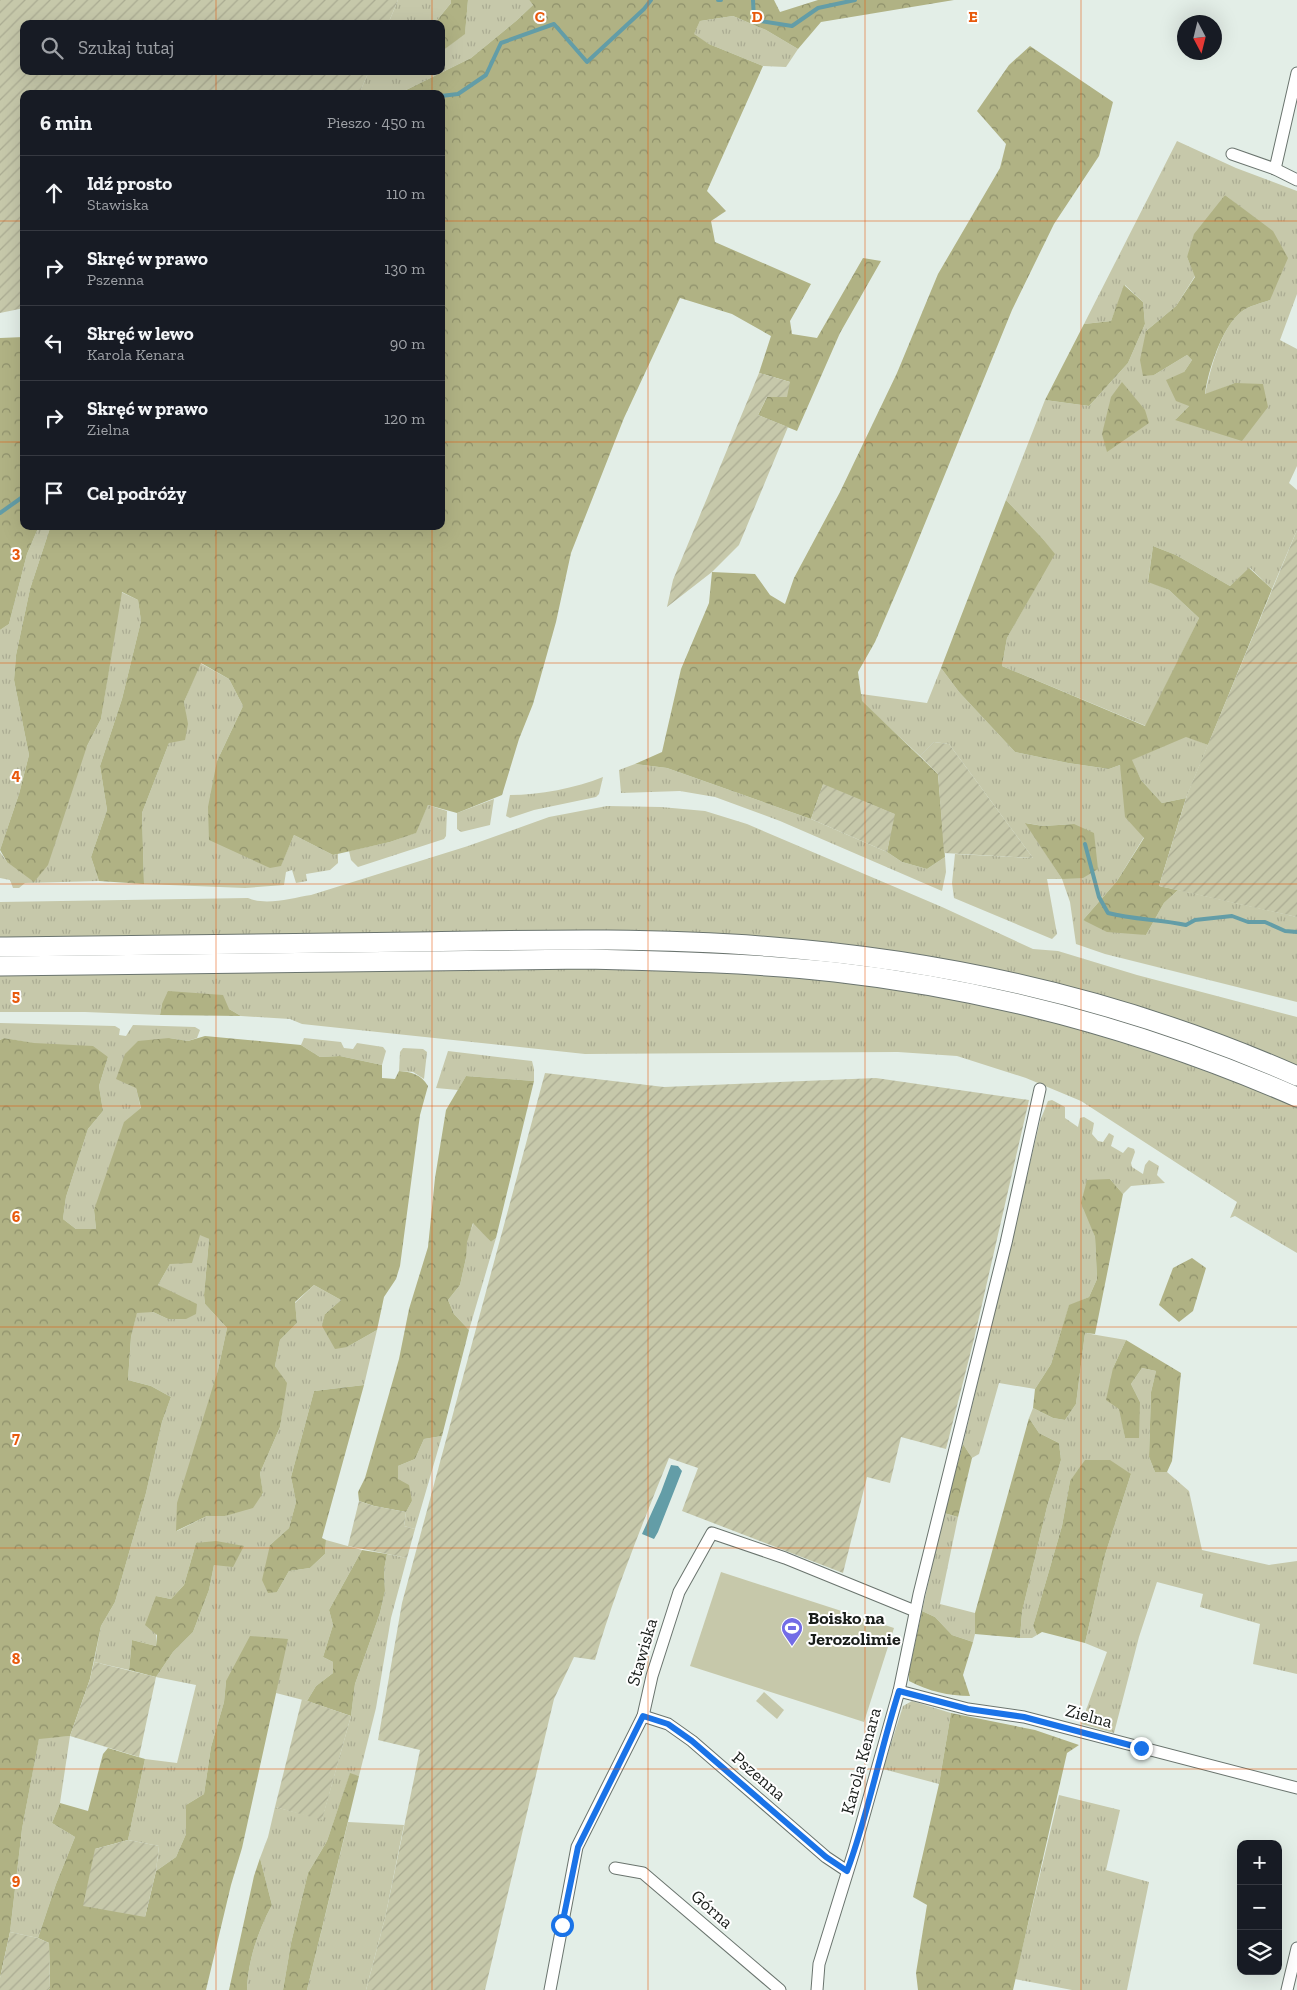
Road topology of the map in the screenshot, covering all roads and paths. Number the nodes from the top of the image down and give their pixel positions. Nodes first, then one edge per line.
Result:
1 (1297, 74) edge
2 (1232, 154) dead end
3 (1275, 169) junction
4 (1297, 180) edge
5 (0, 947) edge
6 (0, 966) edge
7 (1297, 1076) edge
8 (1040, 1089) dead end
9 (1297, 1097) edge
10 (915, 1611) junction
11 (899, 1691) junction
12 (643, 1716) junction
13 (1297, 1788) edge
14 (615, 1868) dead end
15 (847, 1871) junction
16 (1297, 1948) edge
17 (550, 1990) edge
18 (780, 1990) edge
19 (817, 1990) edge
20 (1287, 1990) edge

1 - 3 street
2 - 3 street
3 - 4 street
5 - 7 main road
6 - 9 main road
8 - 10 street, Karola Kenara
10 - 11 street, Karola Kenara
10 - 12 street, Stawiska
11 - 13 street, Zielna
11 - 15 street, Karola Kenara
12 - 15 street, Pszenna
12 - 17 street, Stawiska
14 - 18 street, Górna
15 - 19 street, Karola Kenara
16 - 20 street

